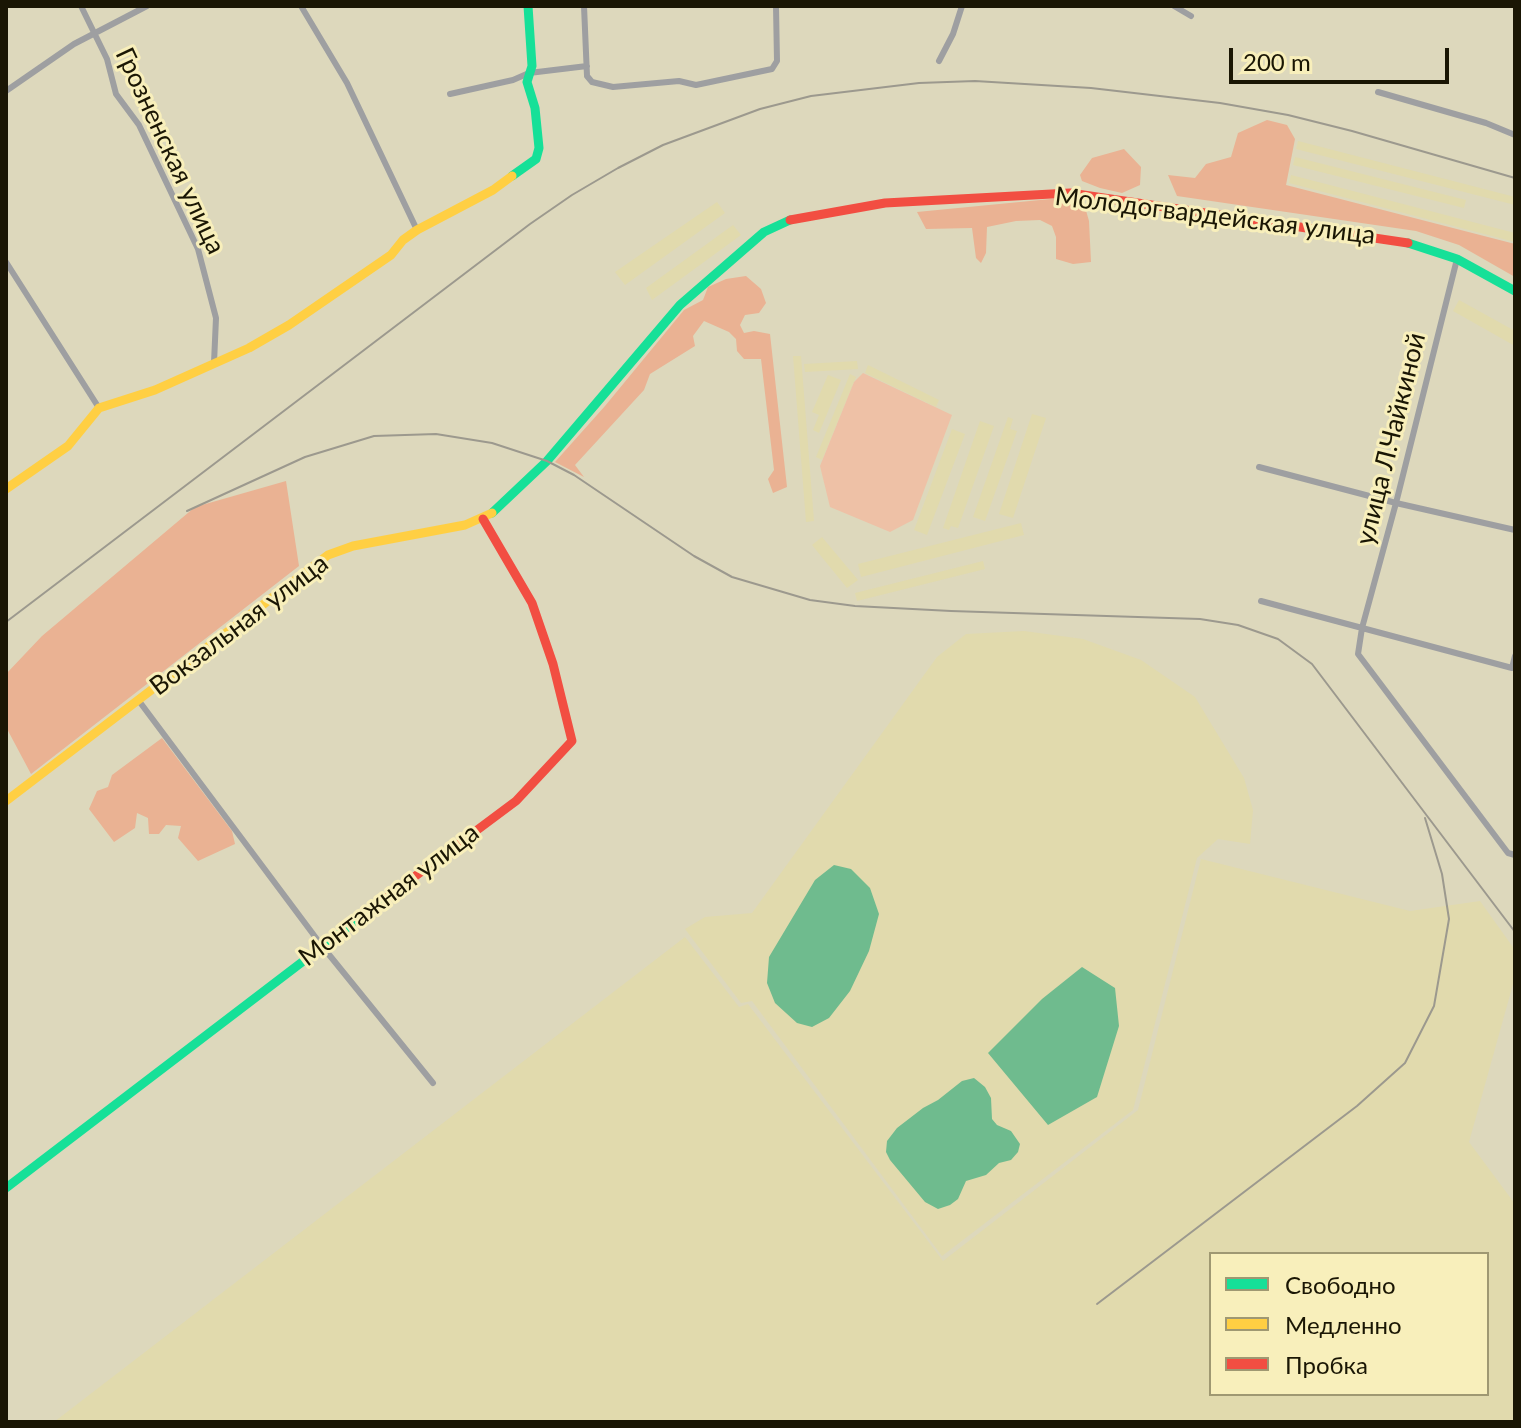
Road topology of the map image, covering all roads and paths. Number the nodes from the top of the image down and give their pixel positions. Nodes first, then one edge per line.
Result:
1 (81, 6) edge
2 (147, 6) edge
3 (301, 6) edge
4 (528, 6) edge
5 (584, 6) edge
6 (776, 6) edge
7 (962, 6) edge
8 (1174, 6) edge
9 (1191, 16) dead end
10 (94, 33) junction
11 (939, 61) dead end
12 (587, 66) junction
13 (529, 73) junction
14 (6, 91) edge
15 (1378, 92) dead end
16 (450, 94) dead end
17 (1515, 135) edge
18 (417, 230) junction
19 (764, 232) joint
20 (1457, 259) junction
21 (6, 262) edge
22 (1515, 291) edge
23 (214, 363) junction
24 (99, 408) junction
25 (1259, 467) dead end
26 (6, 489) edge
27 (1396, 503) junction
28 (483, 519) junction
29 (1515, 530) edge
30 (1261, 601) dead end
31 (1362, 628) junction
32 (1515, 656) edge
33 (139, 701) junction
34 (6, 801) edge
35 (1515, 855) edge
36 (322, 946) junction
37 (433, 1083) dead end
38 (6, 1188) edge

1 - 10 street, Грозненская улица
2 - 10 street
3 - 18 street
4 - 13 street
5 - 12 street
6 - 12 street
7 - 11 street
8 - 9 street
10 - 14 street
10 - 23 street, Грозненская улица
12 - 13 street
13 - 16 street
13 - 18 street
15 - 17 street
18 - 23 street
19 - 20 street, Молодогвардейская улица
19 - 28 street, Вокзальная улица
20 - 22 street, Молодогвардейская улица
20 - 27 street, улица Л.Чайкиной
21 - 24 street
23 - 24 street
24 - 26 street
25 - 27 street
27 - 29 street
27 - 31 street, улица Л.Чайкиной
28 - 33 street, Вокзальная улица
28 - 36 street, Монтажная улица
30 - 31 street
31 - 32 street
31 - 35 street
33 - 34 street, Вокзальная улица
33 - 36 street
36 - 37 street
36 - 38 street, Монтажная улица

